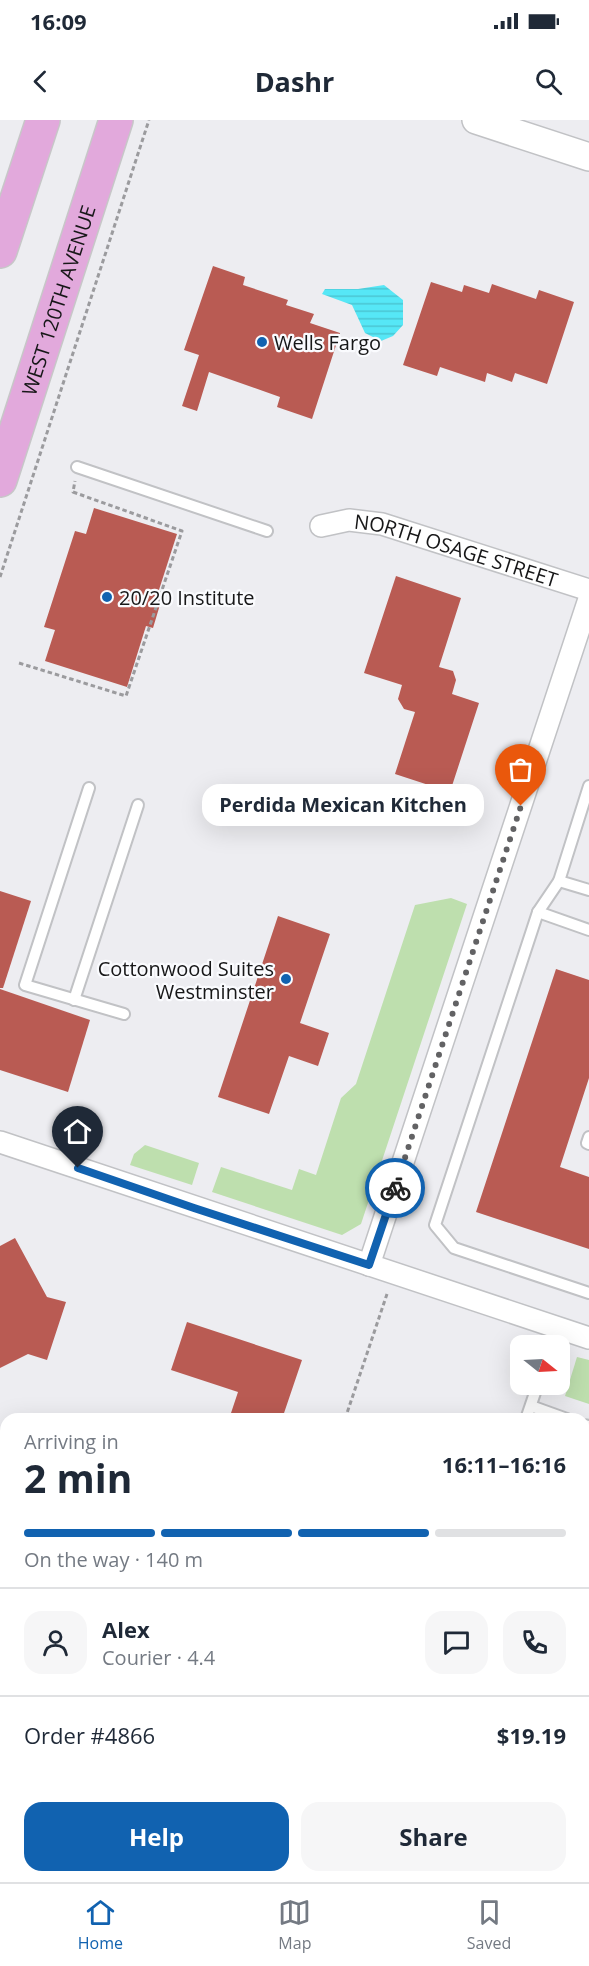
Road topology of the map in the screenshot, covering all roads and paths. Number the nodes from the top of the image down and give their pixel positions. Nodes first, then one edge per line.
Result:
1 (43, 120) edge
2 (116, 120) edge
3 (149, 120) edge
4 (476, 120) edge
5 (589, 157) edge
6 (0, 251) edge
7 (76, 467) dead end
8 (0, 480) edge
9 (73, 492) dead end
10 (321, 526) dead end
11 (267, 531) dead end
12 (0, 577) edge
13 (589, 590) edge
14 (589, 599) edge
15 (19, 663) dead end
16 (589, 786) edge
17 (89, 788) dead end
18 (138, 805) dead end
19 (559, 881) junction
20 (589, 890) edge
21 (538, 912) junction
22 (589, 930) edge
23 (74, 1000) junction
24 (124, 1014) dead end
25 (589, 1137) edge
26 (0, 1142) edge
27 (589, 1144) edge
28 (369, 1265) junction
29 (589, 1293) edge
30 (387, 1294) dead end
31 (551, 1335) edge
32 (570, 1337) edge
33 (589, 1338) edge
34 (534, 1395) edge
35 (531, 1406) junction
36 (347, 1413) edge
37 (528, 1413) edge
38 (550, 1413) edge

1 - 6 main road
2 - 8 main road, WEST 120TH AVENUE
3 - 12 path
4 - 5 street
7 - 11 lane
9 - 15 path
10 - 13 street, NORTH OSAGE STREET
14 - 28 street
16 - 19 lane
17 - 23 lane
18 - 23 lane
19 - 20 lane
19 - 21 lane
21 - 22 lane
21 - 29 lane
23 - 24 lane
25 - 27 lane
26 - 28 street
28 - 31 street
30 - 36 path
32 - 33 street
34 - 35 lane
35 - 37 lane
35 - 38 lane

